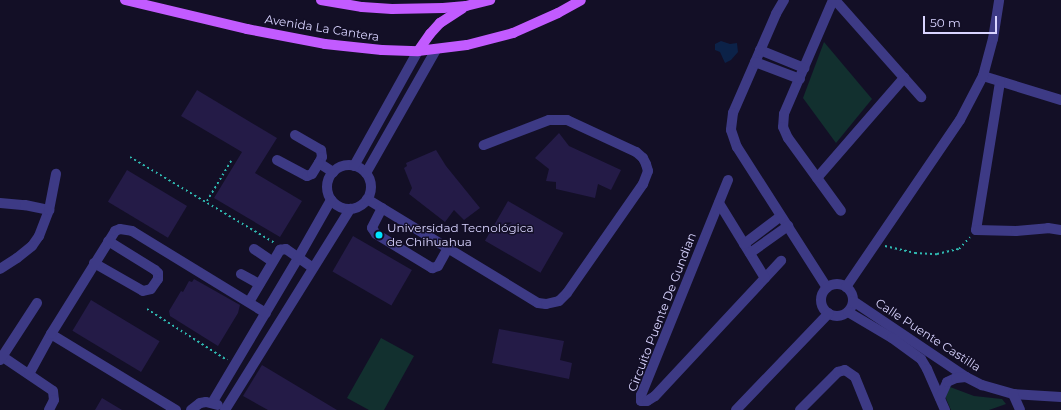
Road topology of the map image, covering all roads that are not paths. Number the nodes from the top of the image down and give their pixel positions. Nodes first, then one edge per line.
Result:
1 (125, 0) edge
2 (321, 0) edge
3 (490, 0) edge
4 (581, 0) edge
5 (776, 0) edge
6 (784, 0) edge
7 (834, 0) edge
8 (999, 0) edge
9 (466, 6) junction
10 (776, 14) junction
11 (436, 50) junction
12 (760, 50) junction
13 (418, 52) junction
14 (755, 62) junction
15 (804, 68) junction
16 (983, 76) junction
17 (904, 78) junction
18 (800, 79) junction
19 (1000, 82) junction
20 (921, 97) dead end
21 (1061, 100) edge
22 (295, 135) dead end
23 (484, 144) dead end
24 (277, 160) dead end
25 (319, 163) junction
26 (354, 166) junction
27 (333, 172) junction
28 (366, 173) junction
29 (56, 174) dead end
30 (817, 178) junction
31 (728, 180) dead end
32 (367, 199) junction
33 (331, 200) junction
34 (0, 203) edge
35 (719, 203) junction
36 (382, 208) junction
37 (350, 209) junction
38 (49, 210) junction
39 (841, 211) dead end
40 (781, 216) junction
41 (788, 226) junction
42 (1061, 230) edge
43 (108, 241) junction
44 (744, 244) junction
45 (448, 248) junction
46 (254, 249) dead end
47 (750, 253) junction
48 (298, 258) junction
49 (272, 261) junction
50 (781, 262) dead end
51 (94, 263) junction
52 (312, 267) junction
53 (0, 269) edge
54 (241, 274) dead end
55 (765, 278) junction
56 (259, 284) junction
57 (846, 287) junction
58 (827, 288) junction
59 (853, 301) junction
60 (249, 302) junction
61 (37, 303) dead end
62 (266, 312) junction
63 (848, 312) junction
64 (829, 313) junction
65 (51, 334) junction
66 (895, 334) junction
67 (2, 359) edge
68 (29, 374) junction
69 (966, 377) junction
70 (1013, 394) junction
71 (1061, 397) edge
72 (940, 398) junction
73 (212, 403) junction
74 (49, 410) edge
75 (176, 410) edge
76 (191, 410) edge
77 (224, 410) edge
78 (736, 410) edge
79 (800, 410) edge
80 (868, 410) edge
81 (945, 410) edge
82 (1020, 410) edge

1 - 13 main road, Avenida La Cantera
2 - 9 main road
3 - 9 main road
4 - 11 main road, Avenida La Cantera
5 - 10 street
6 - 10 street
7 - 15 street
7 - 17 street
8 - 16 street
9 - 13 main road
10 - 12 street
11 - 13 main road, Avenida La Cantera
11 - 28 street
12 - 14 street
12 - 15 street
13 - 26 street
14 - 18 street
14 - 40 street
15 - 18 street
16 - 19 street
16 - 57 street
17 - 20 street
17 - 30 street
18 - 30 street
19 - 21 street
19 - 42 street
22 - 25 street
23 - 45 street
24 - 25 street
25 - 27 street
26 - 27 street
26 - 28 street
27 - 33 street
28 - 32 street
29 - 38 street
30 - 39 street
31 - 35 street, Circuito Puente De Gundian
32 - 36 street
32 - 37 street
33 - 37 street
33 - 48 street
34 - 38 street
35 - 44 street
35 - 55 street, Circuito Puente De Gundian
36 - 45 street
36 - 45 street
37 - 52 street
38 - 53 street
40 - 41 street
40 - 44 street
41 - 47 street
41 - 58 street
43 - 51 street
43 - 51 street
43 - 60 street
44 - 47 street
46 - 49 street
47 - 55 street
48 - 49 street
48 - 52 street
48 - 62 street
49 - 56 street
50 - 55 street, Circuito Puente De Gundian
51 - 65 street
52 - 77 street
54 - 56 street
56 - 60 street
57 - 58 street
57 - 59 street
58 - 64 street
59 - 63 street
59 - 66 street, Calle Puente Castilla
60 - 62 street
61 - 67 street
62 - 73 street
63 - 64 street
63 - 66 street, Calle Puente Castilla
64 - 78 street
65 - 68 street
65 - 75 street
66 - 69 street, Calle Puente Castilla
66 - 72 street, Calle Puente Castilla
67 - 68 street
68 - 74 street
69 - 70 street, Calle Puente Castilla
69 - 72 street
70 - 71 street, Calle Puente Castilla
70 - 82 street
72 - 81 street
73 - 76 street
73 - 77 street
79 - 80 street

